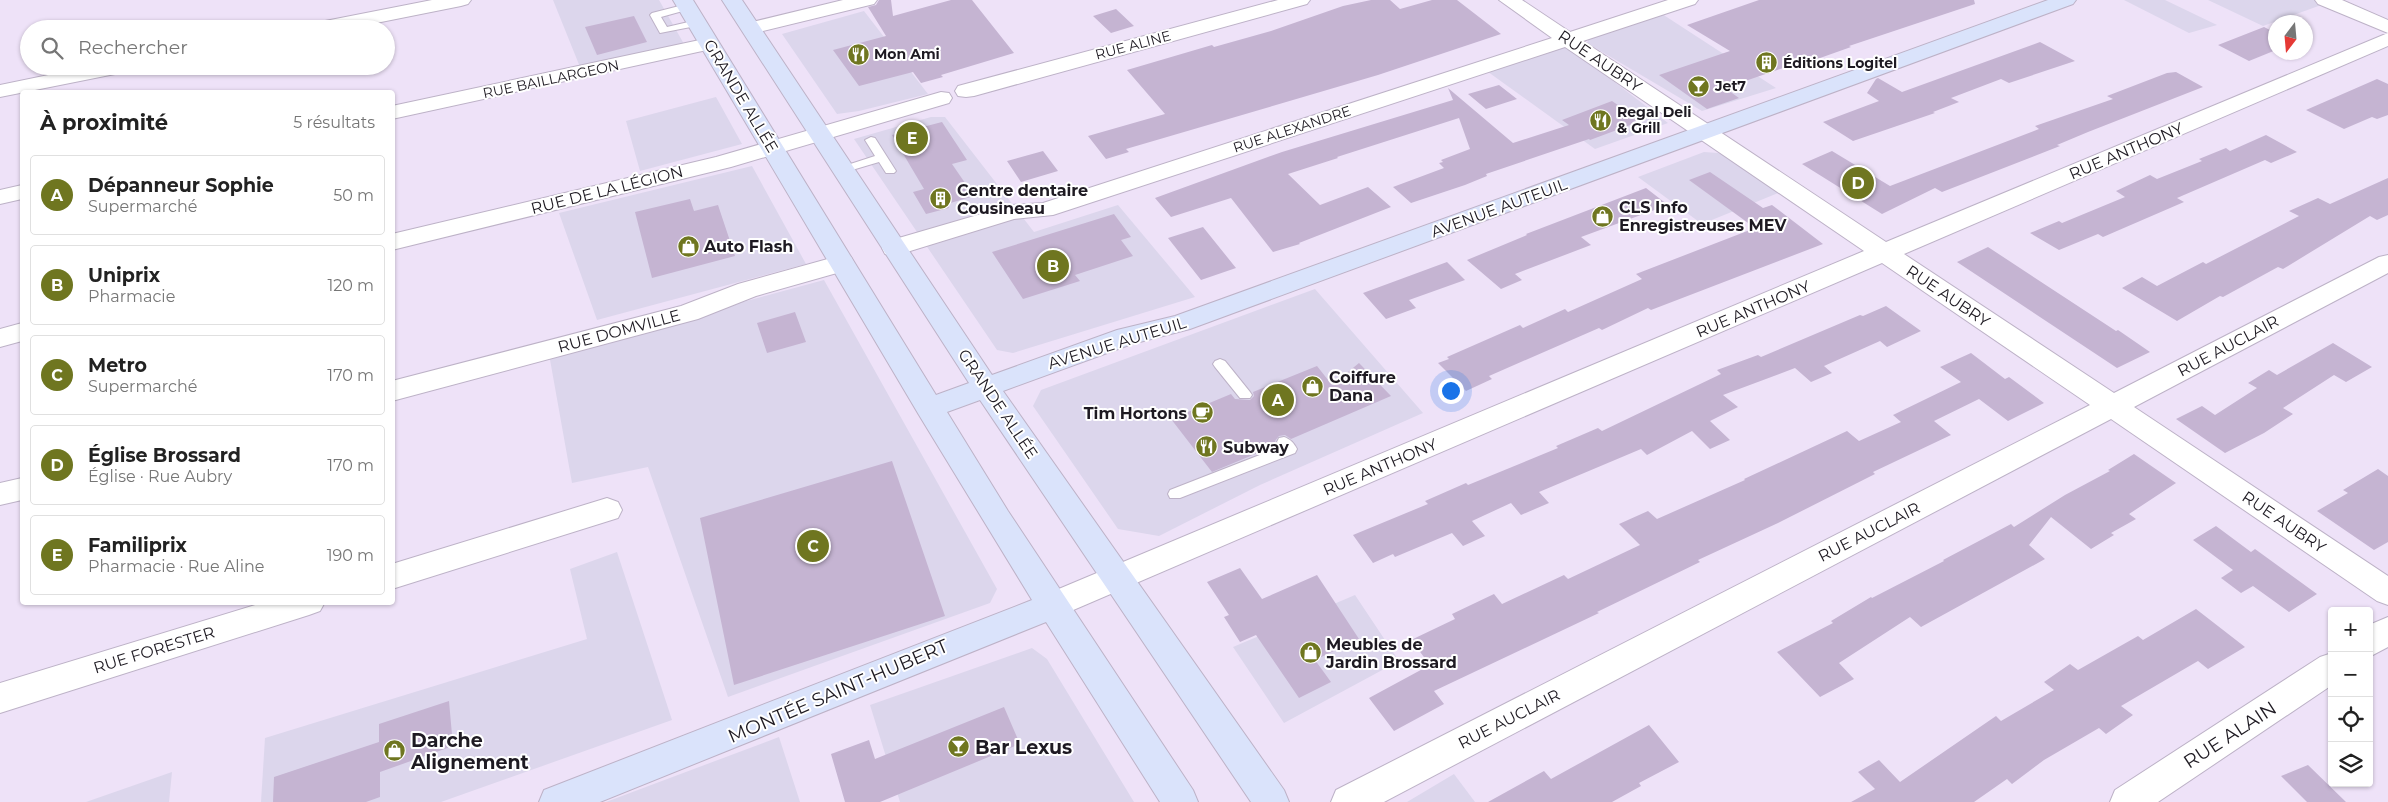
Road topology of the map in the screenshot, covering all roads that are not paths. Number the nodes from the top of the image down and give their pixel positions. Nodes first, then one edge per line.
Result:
1 (460, 0) edge
2 (732, 0) edge
3 (867, 0) edge
4 (1300, 0) edge
5 (1509, 0) edge
6 (1688, 0) edge
7 (2066, 0) edge
8 (2325, 0) edge
9 (689, 10) edge
10 (360, 20) edge
11 (2388, 27) edge
12 (751, 28) junction
13 (1567, 39) junction
14 (2388, 39) edge
15 (709, 44) junction
16 (80, 75) edge
17 (0, 91) edge
18 (966, 91) dead end
19 (941, 98) dead end
20 (395, 112) edge
21 (1705, 132) junction
22 (819, 133) junction
23 (871, 140) dead end
24 (772, 147) junction
25 (882, 158) junction
26 (842, 170) junction
27 (890, 171) dead end
28 (20, 192) edge
29 (0, 197) edge
30 (395, 241) edge
31 (894, 248) junction
32 (1884, 253) junction
33 (2388, 263) edge
34 (842, 264) junction
35 (20, 333) edge
36 (0, 338) edge
37 (1220, 364) dead end
38 (986, 387) junction
39 (395, 390) edge
40 (1245, 395) dead end
41 (2113, 406) junction
42 (929, 408) junction
43 (1284, 442) dead end
44 (20, 489) edge
45 (0, 494) edge
46 (1175, 494) dead end
47 (607, 510) dead end
48 (395, 576) edge
49 (1117, 578) junction
50 (2388, 592) edge
51 (299, 605) edge
52 (1053, 605) junction
53 (2388, 630) edge
54 (2373, 640) edge
55 (2328, 670) edge
56 (0, 698) edge
57 (1382, 794) edge
58 (557, 802) edge
59 (1180, 802) edge
60 (1271, 802) edge
61 (1349, 802) edge
62 (2128, 802) edge

1 - 10 street
2 - 12 main road, GRANDE ALLÉE
3 - 12 street
4 - 18 street, RUE ALINE
5 - 13 street, RUE AUBRY
6 - 13 street, RUE ALEXANDRE
7 - 21 main road, AVENUE AUTEUIL
8 - 11 street
9 - 15 main road, GRANDE ALLÉE
12 - 22 main road, GRANDE ALLÉE
13 - 21 street, RUE AUBRY
13 - 31 street, RUE ALEXANDRE
14 - 32 street, RUE ANTHONY
15 - 20 street, RUE BAILLARGEON
15 - 24 main road, GRANDE ALLÉE
16 - 17 street
19 - 22 street
21 - 32 street, RUE AUBRY
21 - 38 main road, AVENUE AUTEUIL
22 - 24 street, RUE DE LA LÉGION
22 - 26 main road, GRANDE ALLÉE
23 - 25 lane
24 - 30 street, RUE DE LA LÉGION
24 - 34 main road, GRANDE ALLÉE
25 - 26 lane
25 - 27 lane
26 - 31 main road, GRANDE ALLÉE
28 - 29 street
31 - 38 main road, GRANDE ALLÉE
32 - 41 street, RUE AUBRY
32 - 49 street, RUE ANTHONY
33 - 41 street, RUE AUCLAIR
34 - 39 street, RUE DOMVILLE
34 - 42 main road, GRANDE ALLÉE
35 - 36 street
37 - 40 lane
38 - 42 main road, AVENUE AUTEUIL
38 - 49 main road, GRANDE ALLÉE
41 - 50 street, RUE AUBRY
41 - 57 street, RUE AUCLAIR
42 - 52 main road, GRANDE ALLÉE
43 - 46 lane
44 - 45 street
47 - 48 street
49 - 52 street, MONTÉE SAINT-HUBERT
49 - 60 main road, GRANDE ALLÉE
51 - 56 street, RUE FORESTER
52 - 58 main road, MONTÉE SAINT-HUBERT
52 - 59 main road, GRANDE ALLÉE
53 - 54 street
55 - 62 street, RUE ALAIN
57 - 61 street, RUE AUCLAIR

